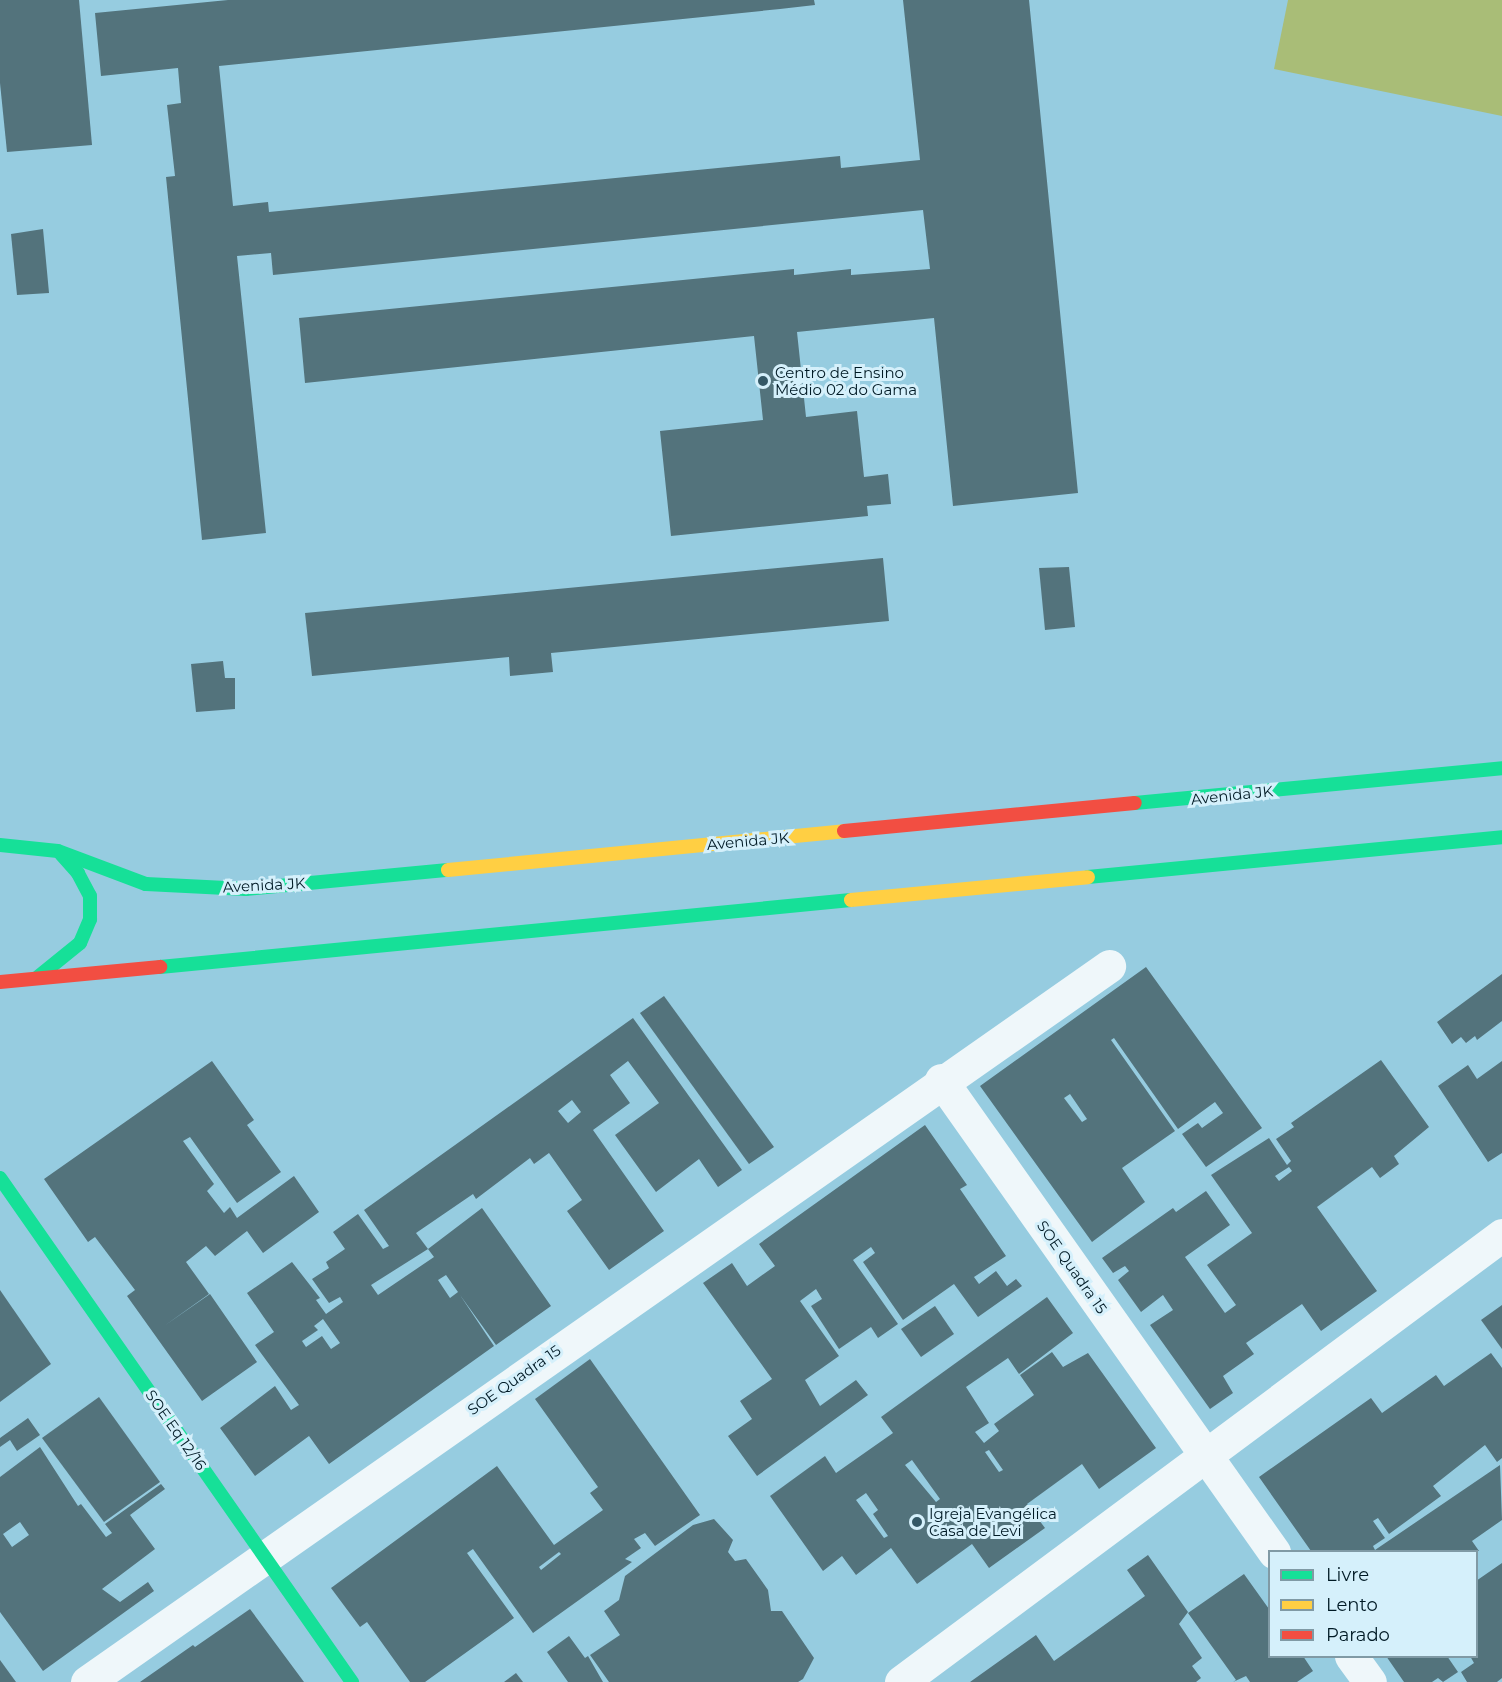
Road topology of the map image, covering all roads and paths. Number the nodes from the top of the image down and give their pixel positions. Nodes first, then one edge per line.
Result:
1 (1502, 768) edge
2 (1502, 837) edge
3 (0, 845) edge
4 (58, 851) junction
5 (1109, 966) dead end
6 (38, 977) junction
7 (0, 982) edge
8 (941, 1080) junction
9 (0, 1178) edge
10 (1502, 1235) edge
11 (1203, 1454) junction
12 (1273, 1550) edge
13 (264, 1556) junction
14 (1352, 1658) edge
15 (87, 1682) edge
16 (352, 1682) edge
17 (901, 1682) edge
18 (1370, 1682) edge

1 - 4 main road, Avenida JK
2 - 6 main road
3 - 4 main road, Avenida JK
4 - 6 main road
5 - 8 street, SOE Quadra 15
6 - 7 main road
8 - 11 street, SOE Quadra 15
8 - 13 street, SOE Quadra 15
9 - 13 main road, SOE Eq 12/16
10 - 11 street
11 - 12 street, SOE Quadra 15
11 - 17 street
13 - 15 street, SOE Quadra 15
13 - 16 main road, SOE Eq 12/16
14 - 18 street

